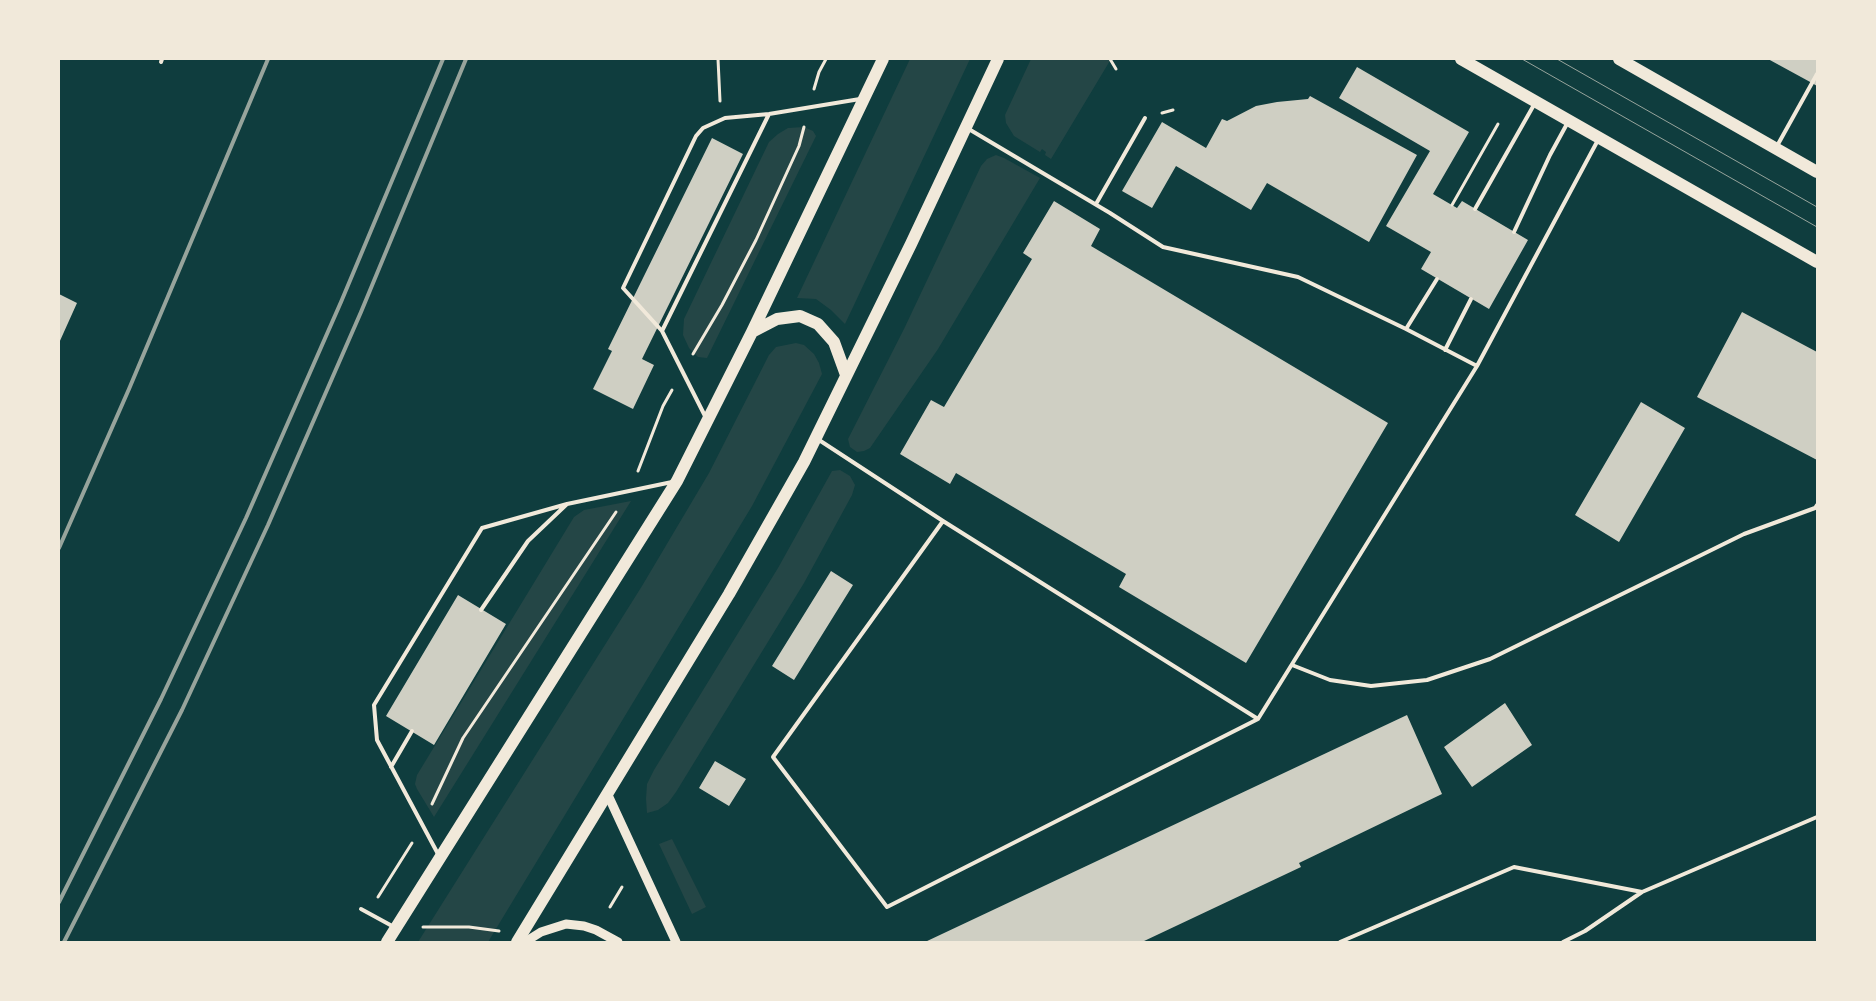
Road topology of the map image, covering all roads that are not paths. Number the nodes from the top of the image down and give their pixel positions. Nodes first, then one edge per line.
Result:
1 (883, 59) edge
2 (998, 59) edge
3 (1461, 59) edge
4 (1619, 59) edge
5 (1817, 74) edge
6 (865, 98) junction
7 (1536, 101) junction
8 (769, 114) junction
9 (1145, 118) dead end
10 (1569, 121) junction
11 (966, 128) junction
12 (1599, 137) junction
13 (1776, 148) junction
14 (1817, 172) edge
15 (1096, 204) junction
16 (1475, 209) dead end
17 (1514, 232) dead end
18 (1817, 262) edge
19 (1437, 279) dead end
20 (1472, 299) dead end
21 (1406, 328) junction
22 (662, 332) junction
23 (752, 332) junction
24 (1445, 350) junction
25 (1477, 366) junction
26 (846, 375) junction
27 (708, 422) junction
28 (815, 438) junction
29 (677, 481) junction
30 (567, 504) junction
31 (1817, 505) edge
32 (943, 521) junction
33 (481, 610) dead end
34 (1292, 666) junction
35 (1258, 719) junction
36 (412, 732) dead end
37 (391, 767) junction
38 (607, 793) junction
39 (1817, 817) edge
40 (440, 858) junction
41 (1642, 892) junction
42 (361, 910) dead end
43 (396, 928) junction
44 (521, 940) edge
45 (387, 942) edge
46 (618, 942) edge
47 (676, 942) edge
48 (1340, 942) edge
49 (1563, 942) edge

1 - 6 main road
2 - 11 main road
3 - 7 main road
4 - 13 main road
5 - 13 lane
6 - 8 lane
6 - 23 main road
7 - 10 main road
7 - 16 lane
8 - 22 lane
8 - 22 lane
9 - 15 lane
10 - 12 main road
10 - 17 lane
11 - 15 lane
11 - 26 main road
12 - 18 main road
12 - 25 lane
13 - 14 main road
15 - 21 lane
19 - 21 lane
20 - 24 lane
21 - 24 lane
22 - 27 lane
23 - 26 main road
23 - 27 main road
24 - 25 lane
25 - 34 lane
26 - 28 main road
27 - 29 main road
28 - 32 lane
28 - 38 main road
29 - 30 lane
29 - 40 main road
30 - 33 lane
30 - 37 lane
31 - 34 lane
32 - 35 lane
32 - 35 lane
34 - 35 lane
36 - 37 lane
37 - 40 lane
38 - 44 main road
38 - 47 street
39 - 41 lane
40 - 43 main road
41 - 48 lane
41 - 49 lane
42 - 43 lane
43 - 45 main road
44 - 46 street

